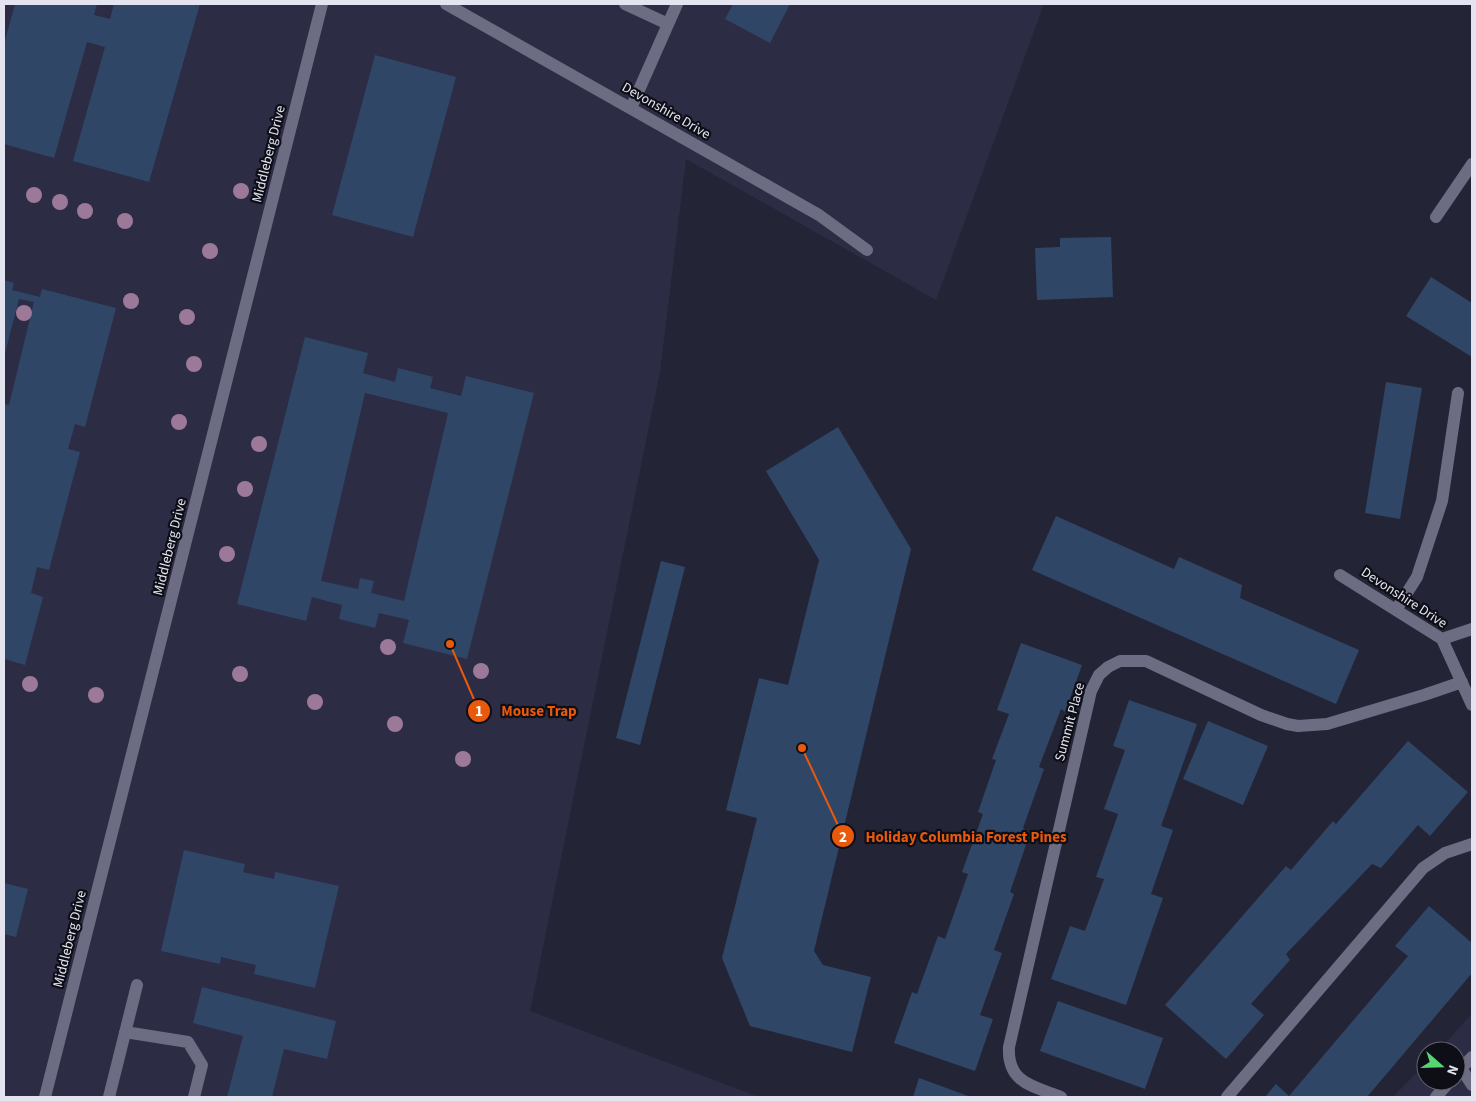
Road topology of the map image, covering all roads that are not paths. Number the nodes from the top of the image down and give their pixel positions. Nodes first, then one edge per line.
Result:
1 (322, 4) edge
2 (446, 4) edge
3 (625, 4) edge
4 (677, 4) edge
5 (463, 8) edge
6 (668, 24) junction
7 (631, 108) junction
8 (1472, 164) edge
9 (1436, 217) dead end
10 (868, 250) dead end
11 (1458, 393) dead end
12 (1340, 575) dead end
13 (1396, 610) junction
14 (1472, 629) edge
15 (1442, 639) junction
16 (1462, 682) junction
17 (1472, 705) edge
18 (1472, 844) edge
19 (137, 984) dead end
20 (125, 1032) junction
21 (45, 1097) edge
22 (109, 1097) edge
23 (194, 1097) edge
24 (1061, 1097) edge
25 (1227, 1097) edge

1 - 21 street, Middleberg Drive
2 - 5 street, Devonshire Drive
3 - 6 street
4 - 6 street
5 - 7 street, Devonshire Drive
6 - 7 street
7 - 10 street, Devonshire Drive
8 - 9 street
11 - 13 street
12 - 13 street, Devonshire Drive
13 - 15 street, Devonshire Drive
14 - 15 street
15 - 16 street, Devonshire Drive
16 - 17 street, Devonshire Drive
16 - 24 street, Summit Place
18 - 25 street
19 - 20 street
20 - 22 street
20 - 23 street

